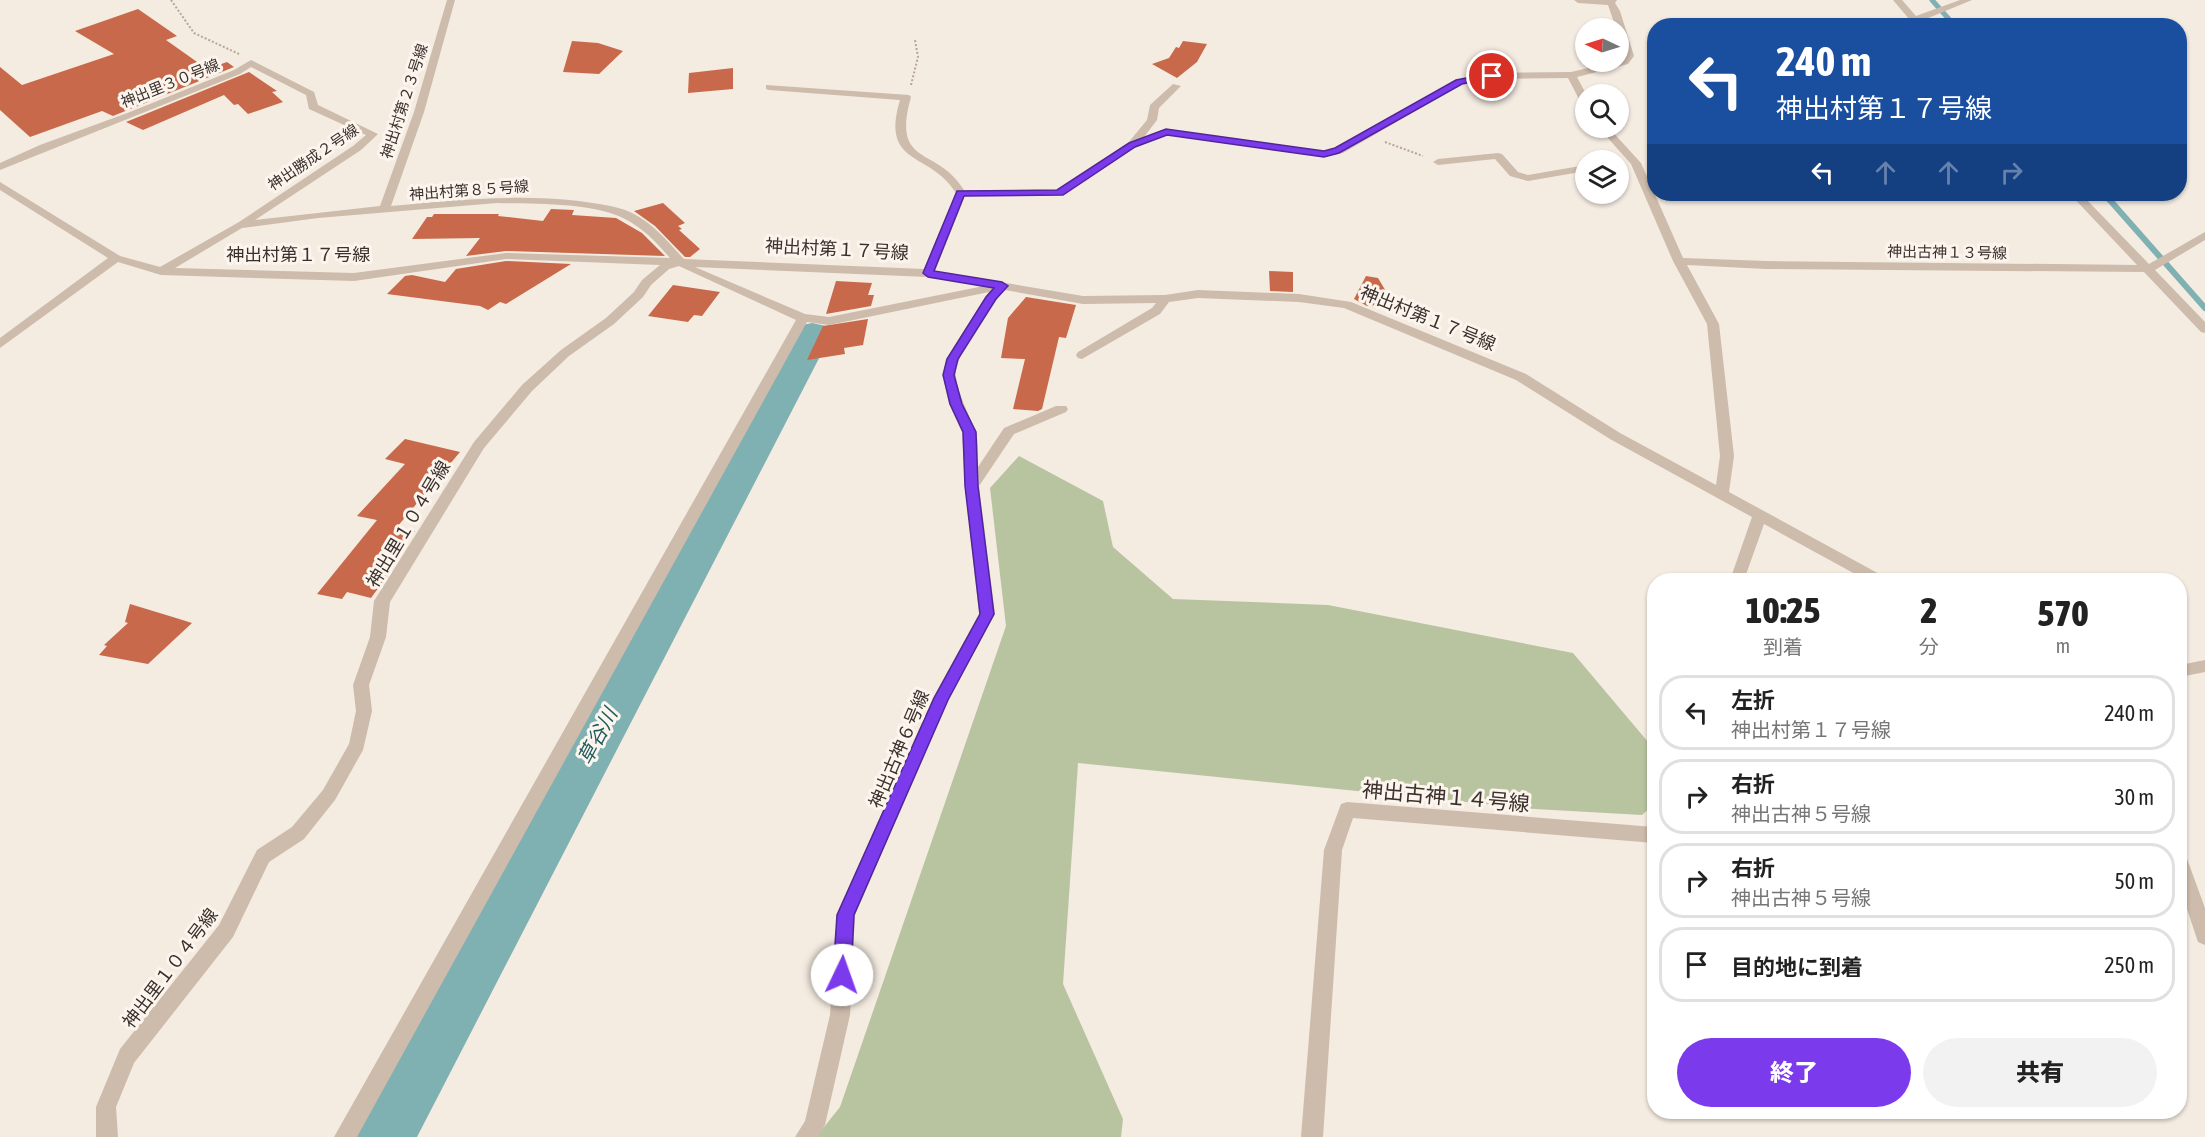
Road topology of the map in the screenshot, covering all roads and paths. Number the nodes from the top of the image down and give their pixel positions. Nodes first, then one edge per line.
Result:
1 (171, 0) edge
2 (451, 0) edge
3 (1578, 0) edge
4 (1897, 0) edge
5 (1968, 0) edge
6 (1612, 1) edge
7 (1913, 18) edge
8 (1929, 18) edge
9 (915, 40) dead end
10 (251, 63) junction
11 (1571, 75) junction
12 (1576, 84) edge
13 (1176, 86) dead end
14 (769, 87) dead end
15 (906, 97) junction
16 (1366, 135) junction
17 (1613, 138) edge
18 (1132, 145) junction
19 (1438, 162) joint
20 (1636, 163) junction
21 (1629, 164) edge
22 (0, 167) edge
23 (1575, 170) edge
24 (0, 185) edge
25 (1647, 188) edge
26 (961, 193) junction
27 (1653, 201) edge
28 (2082, 201) edge
29 (384, 211) junction
30 (238, 225) junction
31 (2205, 235) edge
32 (116, 258) junction
33 (680, 261) junction
34 (1679, 261) junction
35 (2148, 269) junction
36 (161, 272) junction
37 (928, 273) junction
38 (1002, 286) junction
39 (1166, 299) junction
40 (803, 318) junction
41 (2205, 329) edge
42 (0, 344) edge
43 (1082, 355) dead end
44 (1061, 409) dead end
45 (972, 486) junction
46 (1722, 493) junction
47 (1760, 515) junction
48 (1739, 573) edge
49 (1865, 573) edge
50 (2205, 666) edge
51 (2187, 670) edge
52 (1647, 834) edge
53 (2187, 905) edge
54 (2205, 936) edge
55 (107, 1137) edge
56 (345, 1137) edge
57 (806, 1137) edge
58 (1312, 1137) edge

1 - 10 path, 神出里３０号線
2 - 29 street, 神出村第２３号線
3 - 6 street
4 - 7 street
5 - 8 street
6 - 11 street
9 - 15 path
10 - 22 street, 神出里３０号線
10 - 30 street, 神出勝成２号線
11 - 12 street
11 - 16 street
13 - 18 street
14 - 15 street
15 - 26 street
16 - 18 street
16 - 19 path
17 - 20 street
18 - 26 street
19 - 23 street
20 - 21 street
20 - 25 street
24 - 32 street, 神出村第１７号線
26 - 37 street
27 - 34 street
28 - 35 street
29 - 30 street, 神出勝成２号線
29 - 33 street, 神出村第８５号線
30 - 36 street, 神出勝成２号線
31 - 35 street
32 - 36 street, 神出村第１７号線
32 - 42 street
33 - 36 street, 神出村第１７号線
33 - 37 street, 神出村第１７号線
33 - 40 street
33 - 55 street, 神出里１０４号線
34 - 35 street, 神出古神１３号線
34 - 46 street
35 - 41 street
37 - 38 street, 神出村第１７号線
38 - 39 street, 神出村第１７号線
38 - 40 street
38 - 45 street, 神出古神６号線
39 - 43 street
39 - 46 street, 神出村第１７号線
40 - 56 street
44 - 45 street
45 - 57 street, 神出古神６号線
46 - 47 street, 神出村第１７号線
47 - 48 street
47 - 49 street, 神出村第１７号線
50 - 51 street
52 - 58 street, 神出古神１４号線
53 - 54 street

